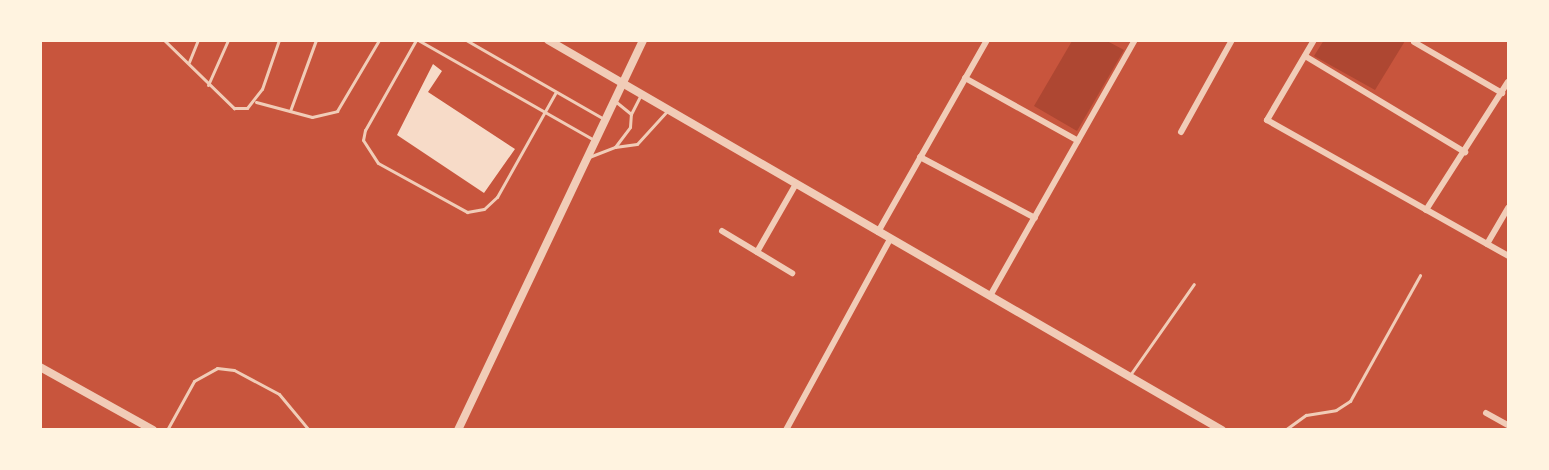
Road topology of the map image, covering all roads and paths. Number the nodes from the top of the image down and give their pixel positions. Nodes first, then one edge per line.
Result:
1 (164, 40) edge
2 (198, 40) edge
3 (228, 40) edge
4 (279, 40) edge
5 (316, 40) edge
6 (379, 40) edge
7 (417, 40) edge
8 (466, 40) edge
9 (548, 40) edge
10 (643, 40) edge
11 (987, 40) edge
12 (1232, 40) edge
13 (1314, 40) edge
14 (170, 42) edge
15 (1132, 42) edge
16 (1414, 42) edge
17 (1305, 56) junction
18 (189, 62) junction
19 (965, 78) junction
20 (1509, 82) edge
21 (623, 83) junction
22 (208, 85) junction
23 (555, 92) junction
24 (641, 93) junction
25 (1502, 93) junction
26 (615, 100) junction
27 (255, 101) junction
28 (669, 109) junction
29 (290, 111) junction
30 (544, 113) junction
31 (631, 114) junction
32 (605, 120) junction
33 (1181, 132) dead end
34 (596, 140) junction
35 (1078, 141) junction
36 (615, 147) junction
37 (1465, 152) junction
38 (588, 157) junction
39 (920, 157) junction
40 (796, 184) junction
41 (1509, 208) edge
42 (1426, 210) junction
43 (1035, 218) junction
44 (723, 231) dead end
45 (878, 232) junction
46 (890, 239) junction
47 (1487, 244) junction
48 (757, 252) junction
49 (1509, 256) edge
50 (792, 273) dead end
51 (1420, 275) dead end
52 (1194, 284) dead end
53 (990, 296) junction
54 (40, 368) edge
55 (1129, 376) junction
56 (1486, 413) dead end
57 (1509, 425) edge
58 (153, 429) edge
59 (167, 429) edge
60 (309, 429) edge
61 (458, 429) edge
62 (786, 429) edge
63 (1222, 429) edge
64 (1285, 429) edge

1 - 14 lane
2 - 18 lane
3 - 22 lane
4 - 27 lane
5 - 29 lane
6 - 29 lane
7 - 30 lane
7 - 30 lane
8 - 23 lane
9 - 21 street
10 - 21 street
11 - 19 street
12 - 33 street
13 - 17 street
14 - 18 lane
15 - 35 street
16 - 25 street
17 - 37 street
17 - 42 street
18 - 22 lane
19 - 35 street
19 - 39 street
20 - 25 street
21 - 24 street
21 - 26 street
22 - 27 lane
23 - 30 lane
23 - 32 lane
24 - 28 street
24 - 31 lane
25 - 37 street
26 - 31 lane
26 - 32 street
27 - 29 lane
28 - 36 lane
28 - 40 street
30 - 34 lane
31 - 36 lane
32 - 34 street
34 - 38 street
35 - 43 street
36 - 38 lane
37 - 42 street
38 - 61 street
39 - 43 street
39 - 45 street
40 - 45 street
40 - 48 street
41 - 47 street
42 - 47 street
43 - 53 street
44 - 48 street
45 - 46 street
46 - 53 street
46 - 62 street
47 - 49 street
48 - 50 street
51 - 64 lane
52 - 55 lane
53 - 55 street
54 - 58 street
55 - 63 street
56 - 57 street
59 - 60 lane

